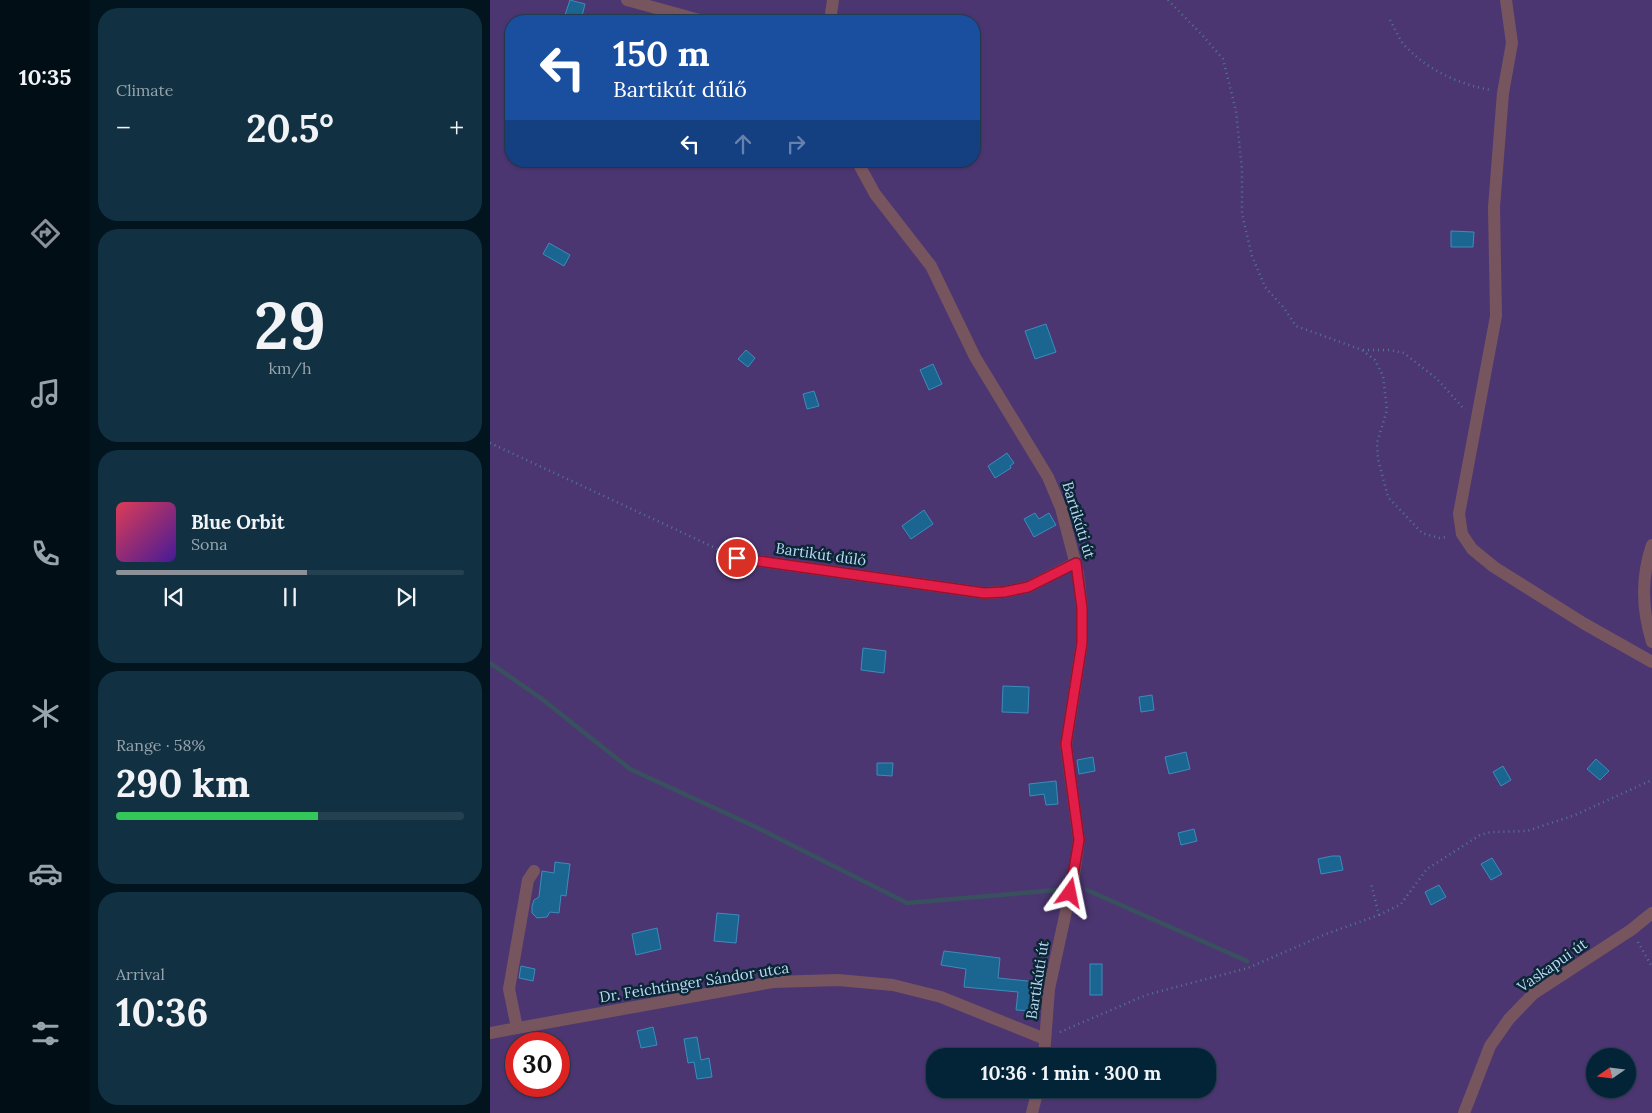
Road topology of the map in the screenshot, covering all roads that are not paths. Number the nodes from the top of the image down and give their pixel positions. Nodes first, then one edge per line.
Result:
1 (627, 0) edge
2 (834, 0) edge
3 (1506, 0) edge
4 (681, 15) edge
5 (831, 15) edge
6 (860, 167) edge
7 (1652, 546) edge
8 (737, 558) road end
9 (1076, 563) junction
10 (1652, 642) edge
11 (1652, 662) edge
12 (534, 870) dead end
13 (1652, 913) edge
14 (517, 1028) junction
15 (490, 1033) edge
16 (1045, 1039) junction
17 (1044, 1048) edge
18 (1036, 1098) edge
19 (1032, 1113) edge
20 (1464, 1113) edge

1 - 4 street
2 - 5 street
3 - 11 street
6 - 9 street, Bartikúti út
7 - 10 street
8 - 9 street, Bartikút dűlő
9 - 16 street, Bartikúti út
12 - 14 street
13 - 20 street, Vaskapui út
14 - 15 street, Dr. Feichtinger Sándor utca
14 - 16 street, Dr. Feichtinger Sándor utca
16 - 17 street, Bartikúti út
18 - 19 street

